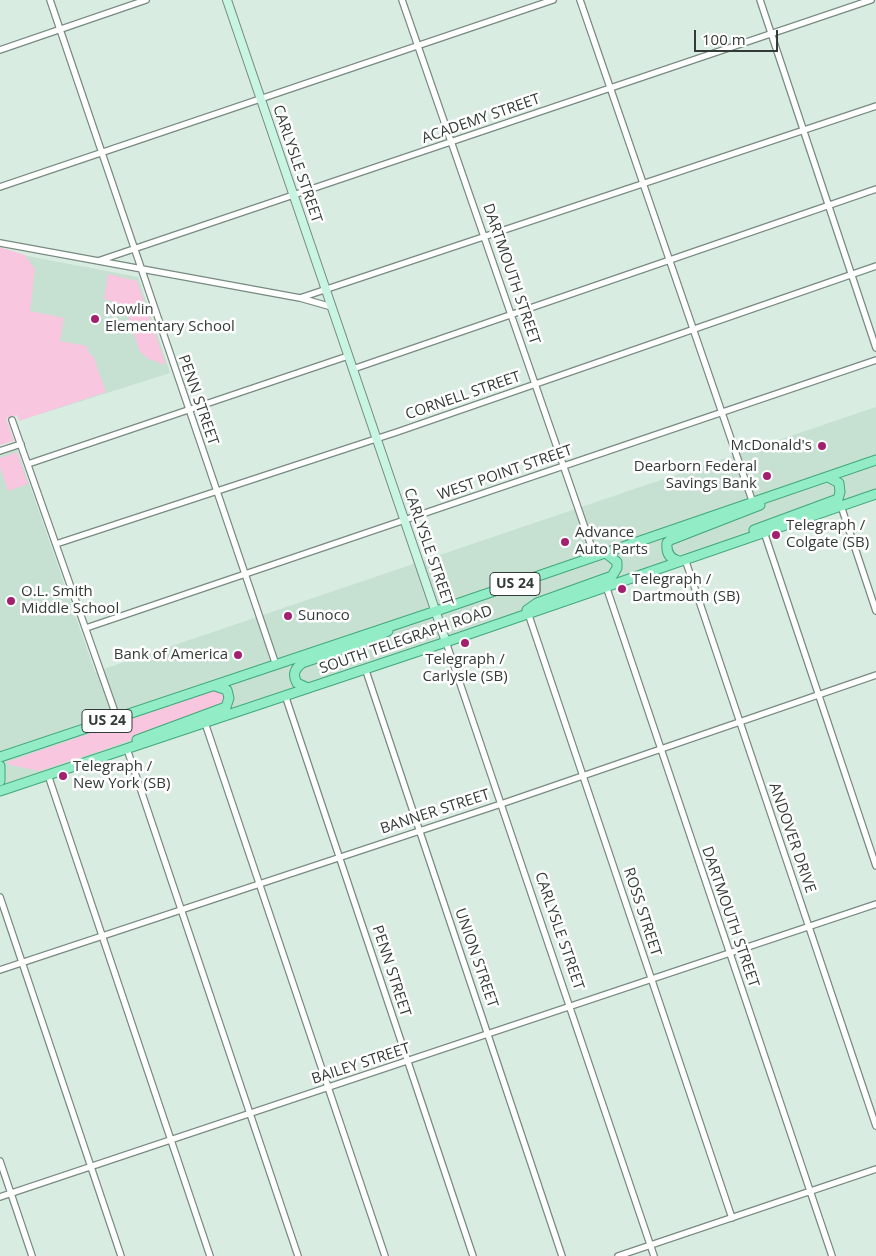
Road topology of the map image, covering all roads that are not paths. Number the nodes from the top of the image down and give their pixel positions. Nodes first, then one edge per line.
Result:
1 (50, 0) edge
2 (146, 0) edge
3 (227, 0) edge
4 (402, 0) edge
5 (553, 0) edge
6 (580, 0) edge
7 (760, 0) edge
8 (871, 0) edge
9 (60, 29) junction
10 (772, 34) junction
11 (418, 46) junction
12 (0, 50) edge
13 (612, 89) junction
14 (261, 99) junction
15 (876, 106) edge
16 (805, 130) junction
17 (452, 142) junction
18 (102, 153) junction
19 (644, 184) junction
20 (0, 188) edge
21 (876, 189) edge
22 (294, 196) junction
23 (830, 205) junction
24 (485, 238) junction
25 (0, 243) edge
26 (134, 250) junction
27 (670, 259) junction
28 (98, 261) junction
29 (876, 266) edge
30 (141, 270) junction
31 (852, 274) junction
32 (326, 291) junction
33 (300, 298) junction
34 (332, 307) junction
35 (512, 314) junction
36 (694, 330) junction
37 (876, 348) edge
38 (348, 356) junction
39 (876, 360) edge
40 (353, 369) junction
41 (536, 384) junction
42 (189, 410) junction
43 (722, 411) junction
44 (12, 420) dead end
45 (376, 438) junction
46 (22, 444) junction
47 (0, 451) edge
48 (876, 460) edge
49 (28, 464) junction
50 (563, 466) junction
51 (828, 477) junction
52 (216, 491) junction
53 (780, 493) junction
54 (876, 494) edge
55 (753, 503) junction
56 (841, 506) junction
57 (405, 521) junction
58 (764, 532) junction
59 (56, 544) junction
60 (730, 544) junction
61 (606, 553) junction
62 (595, 557) junction
63 (682, 560) junction
64 (245, 574) junction
65 (606, 586) junction
66 (876, 611) edge
67 (436, 612) junction
68 (528, 613) junction
69 (518, 617) junction
70 (397, 624) junction
71 (86, 628) junction
72 (446, 642) junction
73 (276, 665) junction
74 (365, 668) junction
75 (876, 675) edge
76 (215, 686) junction
77 (308, 688) junction
78 (286, 695) junction
79 (819, 695) junction
80 (117, 718) junction
81 (739, 722) junction
82 (205, 723) junction
83 (128, 749) junction
84 (660, 749) junction
85 (115, 753) junction
86 (0, 757) edge
87 (0, 766) edge
88 (583, 775) junction
89 (48, 776) junction
90 (0, 781) edge
91 (0, 791) edge
92 (501, 804) junction
93 (420, 831) junction
94 (340, 857) junction
95 (876, 866) edge
96 (260, 884) junction
97 (0, 897) edge
98 (876, 904) edge
99 (181, 910) junction
100 (808, 926) junction
101 (102, 936) junction
102 (729, 953) junction
103 (22, 963) junction
104 (0, 970) edge
105 (651, 979) junction
106 (570, 1007) junction
107 (488, 1035) junction
108 (408, 1062) junction
109 (328, 1088) junction
110 (250, 1114) junction
111 (876, 1126) edge
112 (170, 1140) junction
113 (0, 1161) edge
114 (91, 1166) junction
115 (876, 1169) edge
116 (810, 1192) junction
117 (11, 1193) junction
118 (0, 1197) edge
119 (732, 1218) junction
120 (651, 1245) junction
121 (32, 1256) edge
122 (121, 1256) edge
123 (210, 1256) edge
124 (298, 1256) edge
125 (384, 1256) edge
126 (473, 1256) edge
127 (562, 1256) edge
128 (618, 1256) edge
129 (654, 1256) edge
130 (832, 1256) edge

1 - 9 street, PENN STREET
2 - 9 street
3 - 14 street, CARLYSLE STREET
4 - 11 street, DARTMOUTH STREET
5 - 11 street
6 - 13 street
7 - 10 street
8 - 10 street, ACADEMY STREET
9 - 12 street
9 - 18 street, PENN STREET
10 - 13 street, ACADEMY STREET
10 - 16 street
11 - 14 street
11 - 17 street, DARTMOUTH STREET
13 - 17 street, ACADEMY STREET
13 - 19 street
14 - 18 street
14 - 22 street, CARLYSLE STREET
15 - 16 street
16 - 19 street
16 - 23 street
17 - 22 street, ACADEMY STREET
17 - 24 street, DARTMOUTH STREET
18 - 20 street
18 - 26 street, PENN STREET
19 - 24 street
19 - 27 street
21 - 23 street
22 - 26 street, ACADEMY STREET
22 - 32 street, CARLYSLE STREET
23 - 27 street
23 - 31 street
24 - 32 street
24 - 35 street, DARTMOUTH STREET
25 - 28 street
26 - 28 street, ACADEMY STREET
26 - 30 street, PENN STREET
27 - 35 street
27 - 36 street
28 - 30 street
29 - 31 street, CORNELL STREET
30 - 33 street
30 - 42 street, PENN STREET
31 - 36 street, CORNELL STREET
31 - 37 street
32 - 33 street
32 - 34 street, CARLYSLE STREET
33 - 34 street
34 - 38 street, CARLYSLE STREET
35 - 40 street
35 - 41 street, DARTMOUTH STREET
36 - 41 street, CORNELL STREET
36 - 43 street
38 - 40 street, CARLYSLE STREET
38 - 42 street
39 - 43 street, WEST POINT STREET
40 - 45 street, CARLYSLE STREET
41 - 45 street, CORNELL STREET
41 - 50 street, DARTMOUTH STREET
42 - 49 street
42 - 52 street, PENN STREET
43 - 50 street, WEST POINT STREET
43 - 55 street
44 - 46 street
45 - 52 street, CORNELL STREET
45 - 57 street, CARLYSLE STREET
46 - 47 street
46 - 49 street
48 - 51 main road, SOUTH TELEGRAPH ROAD / US 24
49 - 59 street
50 - 57 street, WEST POINT STREET
50 - 62 street, DARTMOUTH STREET
51 - 53 main road, SOUTH TELEGRAPH ROAD / US 24
51 - 60 main road
52 - 59 street, CORNELL STREET
52 - 64 street, PENN STREET
53 - 55 main road, SOUTH TELEGRAPH ROAD / US 24
53 - 63 main road
54 - 56 main road, SOUTH TELEGRAPH ROAD / US 24
55 - 61 main road, SOUTH TELEGRAPH ROAD / US 24
56 - 58 main road, SOUTH TELEGRAPH ROAD / US 24
56 - 66 street
57 - 64 street, WEST POINT STREET
57 - 67 street, CARLYSLE STREET
58 - 60 main road, SOUTH TELEGRAPH ROAD / US 24
58 - 79 street
59 - 71 street
60 - 63 main road, SOUTH TELEGRAPH ROAD / US 24
61 - 62 main road, SOUTH TELEGRAPH ROAD / US 24
61 - 69 main road
62 - 67 main road, SOUTH TELEGRAPH ROAD / US 24
63 - 65 main road, SOUTH TELEGRAPH ROAD / US 24
63 - 81 street, ANDOVER DRIVE
64 - 71 street, WEST POINT STREET
64 - 73 street, PENN STREET
65 - 68 main road, SOUTH TELEGRAPH ROAD / US 24
65 - 84 street, DARTMOUTH STREET
67 - 70 main road, SOUTH TELEGRAPH ROAD / US 24
67 - 72 street, CARLYSLE STREET
68 - 69 main road, SOUTH TELEGRAPH ROAD / US 24
68 - 88 street, ROSS STREET
69 - 72 main road, SOUTH TELEGRAPH ROAD / US 24
70 - 73 main road, SOUTH TELEGRAPH ROAD / US 24
70 - 77 main road
71 - 80 street
72 - 74 main road, SOUTH TELEGRAPH ROAD / US 24
72 - 92 street, CARLYSLE STREET
73 - 76 main road, SOUTH TELEGRAPH ROAD / US 24
74 - 77 main road, SOUTH TELEGRAPH ROAD / US 24
74 - 93 street, UNION STREET
75 - 79 street, BANNER STREET
76 - 80 main road, SOUTH TELEGRAPH ROAD / US 24
76 - 85 main road
77 - 78 main road, SOUTH TELEGRAPH ROAD / US 24
78 - 82 main road, SOUTH TELEGRAPH ROAD / US 24
78 - 94 street, PENN STREET
79 - 81 street, BANNER STREET
79 - 95 street
80 - 86 main road, SOUTH TELEGRAPH ROAD / US 24
81 - 84 street, BANNER STREET
81 - 100 street, ANDOVER DRIVE
82 - 83 main road, SOUTH TELEGRAPH ROAD / US 24
82 - 96 street
83 - 85 main road, SOUTH TELEGRAPH ROAD / US 24
83 - 99 street
84 - 88 street, BANNER STREET
84 - 102 street, DARTMOUTH STREET
85 - 89 main road, SOUTH TELEGRAPH ROAD / US 24
87 - 90 main road
88 - 92 street, BANNER STREET
88 - 105 street, ROSS STREET
89 - 91 main road, SOUTH TELEGRAPH ROAD / US 24
89 - 101 street
92 - 93 street, BANNER STREET
92 - 106 street, CARLYSLE STREET
93 - 94 street, BANNER STREET
93 - 107 street, UNION STREET
94 - 96 street, BANNER STREET
94 - 108 street, PENN STREET
96 - 99 street, BANNER STREET
96 - 109 street
97 - 103 street
98 - 100 street, BAILEY STREET
99 - 101 street, BANNER STREET
99 - 110 street
100 - 102 street, BAILEY STREET
100 - 111 street, ANDOVER DRIVE
101 - 103 street, BANNER STREET
101 - 112 street
102 - 105 street, BAILEY STREET
102 - 116 street, DARTMOUTH STREET
103 - 104 street, BANNER STREET
103 - 114 street
105 - 106 street, BAILEY STREET
105 - 119 street, ROSS STREET
106 - 107 street, BAILEY STREET
106 - 120 street, CARLYSLE STREET
107 - 108 street, BAILEY STREET
107 - 127 street, UNION STREET
108 - 109 street, BAILEY STREET
108 - 126 street, PENN STREET
109 - 110 street, BAILEY STREET
109 - 125 street
110 - 112 street, BAILEY STREET
110 - 124 street
112 - 114 street, BAILEY STREET
112 - 123 street
113 - 117 street
114 - 117 street, BAILEY STREET
114 - 122 street
115 - 116 street
116 - 119 street
116 - 130 street, DARTMOUTH STREET
117 - 118 street, BAILEY STREET
117 - 121 street
119 - 120 street
120 - 128 street
120 - 129 street, CARLYSLE STREET

